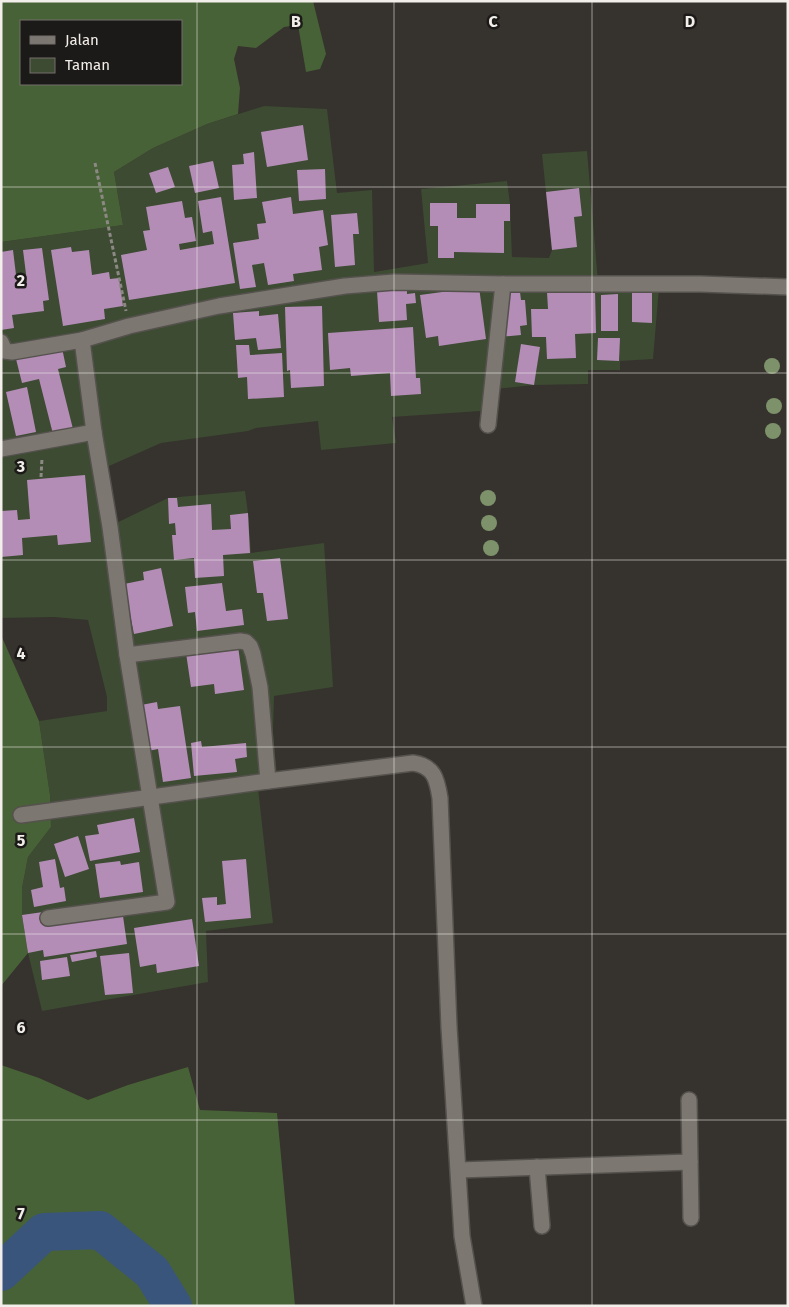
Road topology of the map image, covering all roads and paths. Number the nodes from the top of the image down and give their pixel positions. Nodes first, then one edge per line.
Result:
1 (95, 164) dead end
2 (503, 284) junction
3 (788, 287) edge
4 (129, 326) junction
5 (82, 340) junction
6 (1, 342) edge
7 (488, 425) dead end
8 (94, 432) junction
9 (1, 449) edge
10 (127, 655) junction
11 (268, 780) junction
12 (151, 797) junction
13 (20, 815) dead end
14 (48, 918) dead end
15 (689, 1100) dead end
16 (690, 1162) junction
17 (537, 1167) junction
18 (459, 1170) junction
19 (691, 1218) dead end
20 (542, 1226) dead end
21 (474, 1306) edge

1 - 4 path
2 - 3 street
2 - 4 street
2 - 7 street
4 - 5 street
5 - 6 street
5 - 8 street
8 - 9 street
8 - 10 street
10 - 11 street
10 - 12 street
11 - 12 street
11 - 18 street
12 - 13 street
12 - 14 street
15 - 16 street
16 - 17 street
16 - 19 street
17 - 18 street
17 - 20 street
18 - 21 street

